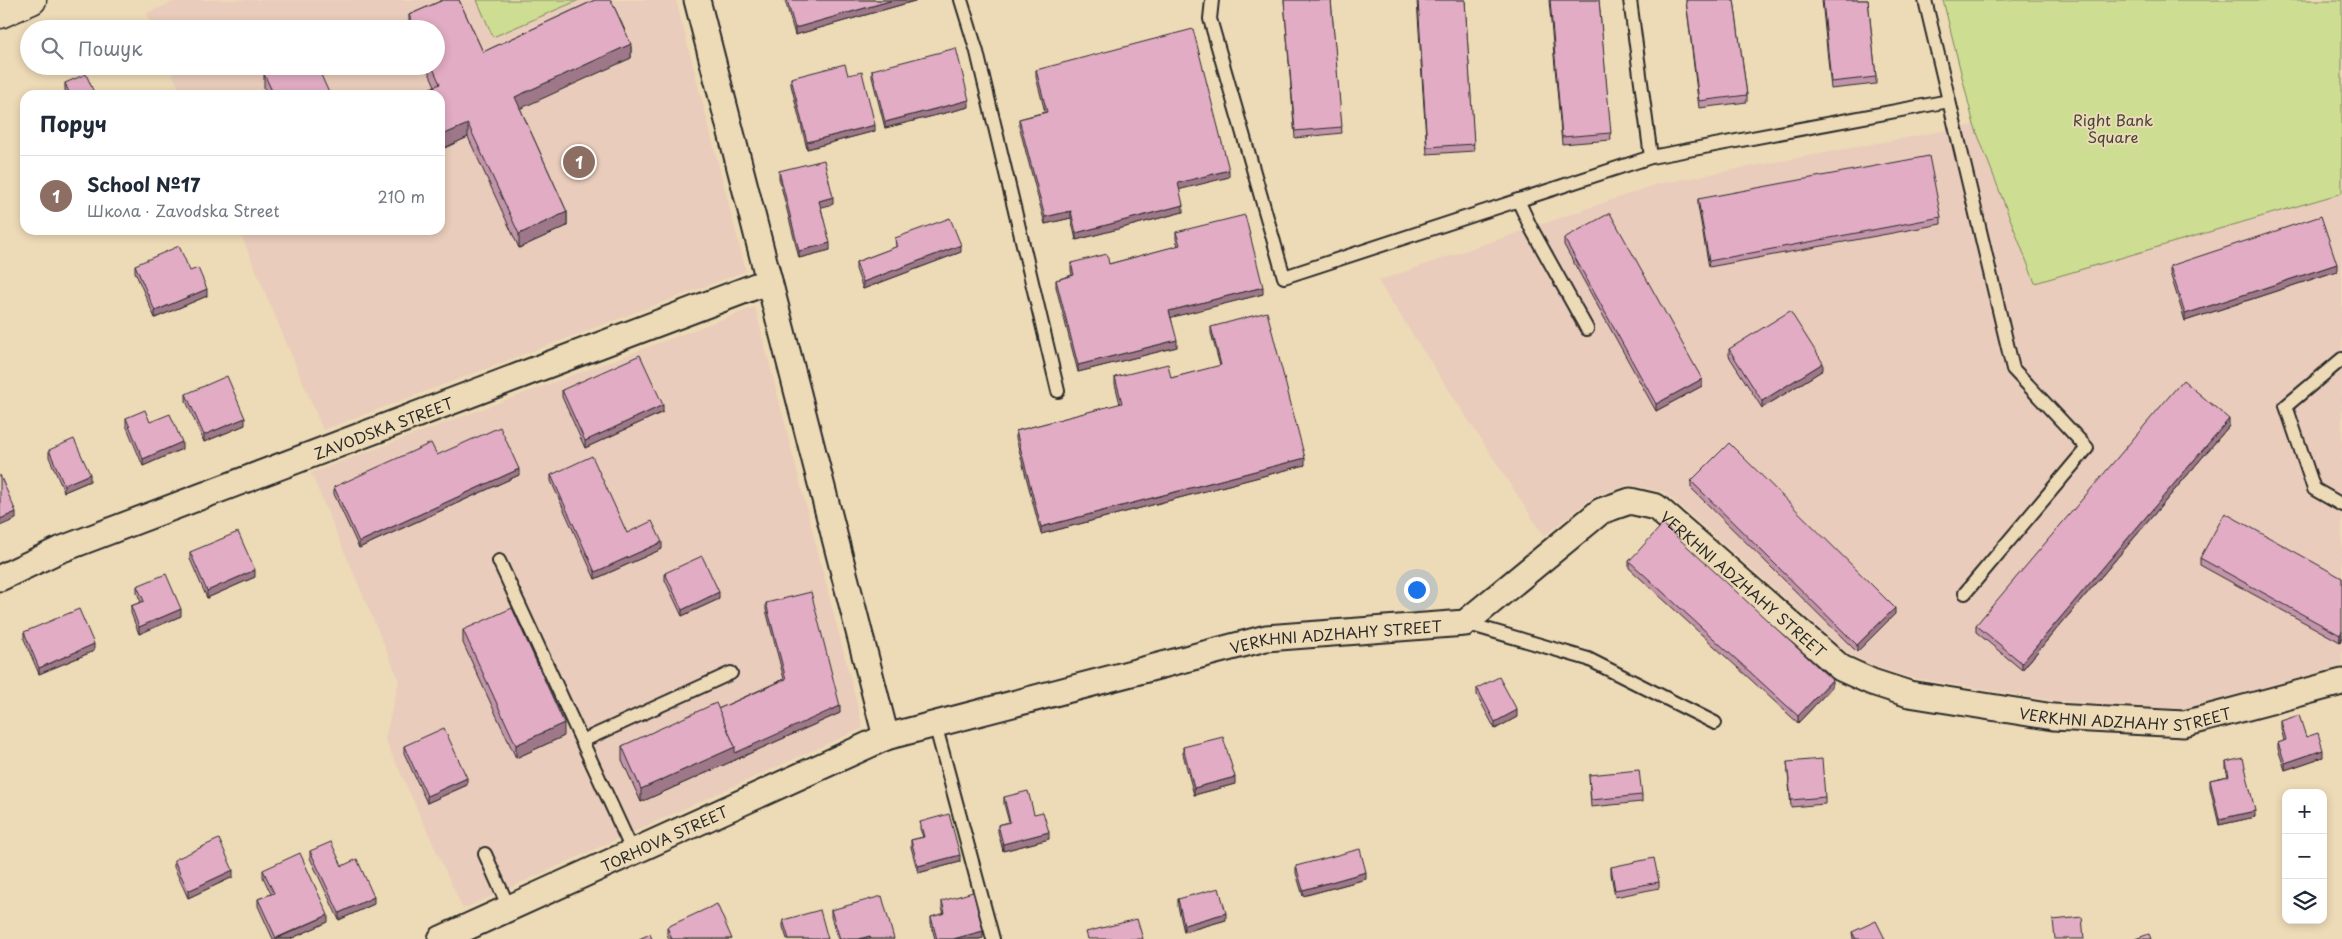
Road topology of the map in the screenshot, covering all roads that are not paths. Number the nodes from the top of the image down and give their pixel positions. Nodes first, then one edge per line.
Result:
1 (32, 0) edge
2 (697, 0) edge
3 (961, 0) edge
4 (1212, 0) edge
5 (1630, 0) edge
6 (1925, 0) edge
7 (0, 14) edge
8 (1949, 101) junction
9 (1651, 157) junction
10 (1518, 200) junction
11 (769, 281) junction
12 (1587, 329) dead end
13 (2342, 359) edge
14 (1058, 391) dead end
15 (2342, 505) edge
16 (500, 561) dead end
17 (0, 578) edge
18 (1965, 593) dead end
19 (1465, 622) junction
20 (730, 673) dead end
21 (2342, 682) edge
22 (1715, 723) dead end
23 (935, 724) junction
24 (886, 737) junction
25 (582, 741) junction
26 (633, 852) junction
27 (485, 854) dead end
28 (510, 908) junction
29 (441, 939) edge
30 (993, 939) edge

1 - 7 street
2 - 11 street
3 - 14 lane
4 - 10 lane
5 - 9 lane
6 - 8 lane
8 - 9 lane
8 - 18 lane
9 - 10 lane
10 - 12 lane
11 - 17 street, ZAVODSKA STREET
11 - 24 street
13 - 15 lane
16 - 25 lane
19 - 21 street, VERKHNI ADZHAHY STREET
19 - 22 lane
19 - 23 street, VERKHNI ADZHAHY STREET
20 - 25 lane
23 - 24 street, VERKHNI ADZHAHY STREET
23 - 30 lane
24 - 26 street, TORHOVA STREET
25 - 26 lane
26 - 28 street, TORHOVA STREET
27 - 28 lane
28 - 29 street, TORHOVA STREET

